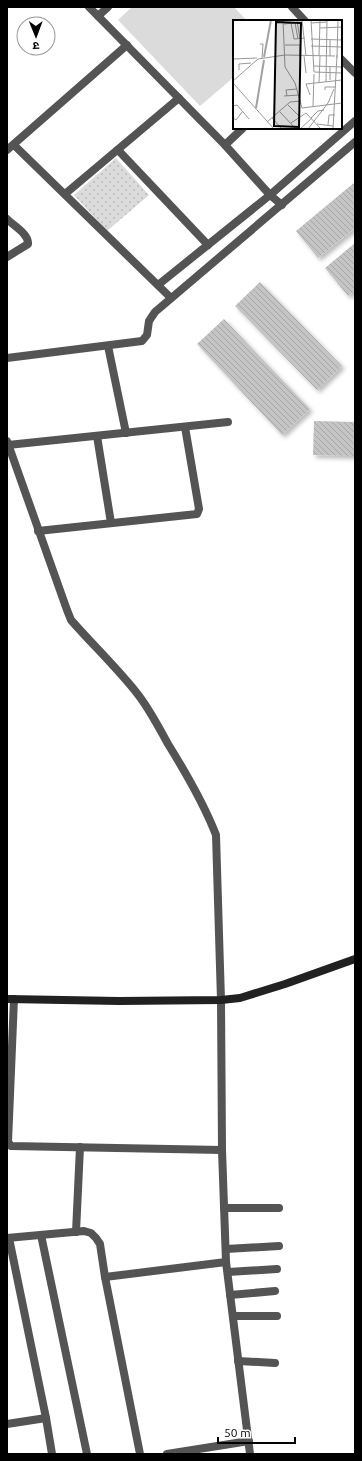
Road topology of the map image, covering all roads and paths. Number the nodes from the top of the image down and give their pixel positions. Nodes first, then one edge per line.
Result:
1 (89, 7) edge
2 (108, 7) edge
3 (292, 7) edge
4 (98, 16) junction
5 (304, 20) edge
6 (127, 45) junction
7 (342, 60) edge
8 (355, 73) edge
9 (179, 98) junction
10 (355, 122) edge
11 (242, 129) edge
12 (355, 142) edge
13 (225, 145) junction
14 (10, 147) edge
15 (118, 150) junction
16 (65, 194) junction
17 (270, 195) junction
18 (282, 205) junction
19 (7, 219) edge
20 (208, 245) junction
21 (7, 257) edge
22 (158, 286) junction
23 (171, 298) junction
24 (108, 346) junction
25 (7, 358) edge
26 (228, 422) dead end
27 (185, 427) junction
28 (126, 433) junction
29 (98, 436) junction
30 (7, 443) edge
31 (111, 523) junction
32 (38, 531) junction
33 (355, 959) edge
34 (10, 999) edge
35 (221, 1000) junction
36 (9, 1054) edge
37 (80, 1147) junction
38 (222, 1150) junction
39 (224, 1208) junction
40 (279, 1208) dead end
41 (76, 1232) junction
42 (41, 1235) junction
43 (8, 1238) edge
44 (279, 1246) dead end
45 (226, 1249) junction
46 (226, 1262) junction
47 (277, 1269) dead end
48 (228, 1272) junction
49 (105, 1277) junction
50 (275, 1291) dead end
51 (230, 1296) junction
52 (233, 1316) junction
53 (277, 1316) dead end
54 (238, 1361) junction
55 (275, 1363) dead end
56 (46, 1418) junction
57 (7, 1424) edge
58 (248, 1441) junction
59 (177, 1453) edge
60 (52, 1454) edge
61 (86, 1454) edge
62 (140, 1454) edge
63 (167, 1454) edge
64 (250, 1454) edge

1 - 4 street
2 - 4 street
3 - 5 street
4 - 6 street
6 - 9 street
6 - 14 street
7 - 8 street
9 - 13 street
9 - 15 street
10 - 17 street
11 - 13 street
12 - 18 street
13 - 17 street
14 - 16 street
15 - 16 street
15 - 20 street
16 - 22 street
17 - 18 street
17 - 20 street
18 - 23 street
19 - 21 street
20 - 22 street
22 - 23 street
23 - 24 street
24 - 25 street
24 - 28 street
26 - 27 street
27 - 28 street
27 - 31 street
28 - 29 street
29 - 30 street
29 - 31 street
30 - 32 street
31 - 32 street
32 - 35 street
33 - 35 street
34 - 35 street
34 - 36 street
35 - 38 street
36 - 37 street
37 - 38 street
37 - 41 street
38 - 39 street
39 - 40 street
39 - 45 street
41 - 42 street
41 - 49 street
42 - 43 street
42 - 61 street
43 - 56 street
44 - 45 street
45 - 46 street
46 - 48 street
46 - 49 street
47 - 48 street
48 - 51 street
49 - 62 street
50 - 51 street
51 - 52 street
52 - 53 street
52 - 54 street
54 - 55 street
54 - 58 street
56 - 57 street
56 - 60 street
58 - 59 street
58 - 64 street
59 - 63 street

